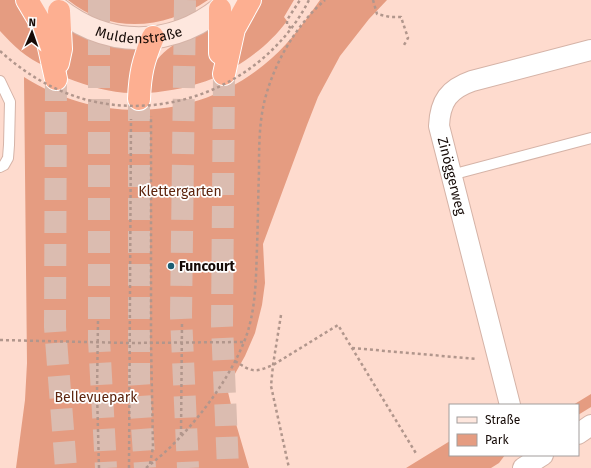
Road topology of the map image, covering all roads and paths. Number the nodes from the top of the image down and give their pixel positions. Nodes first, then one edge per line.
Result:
1 (27, 0) edge
2 (250, 0) edge
3 (300, 0) edge
4 (309, 0) edge
5 (325, 0) edge
6 (373, 0) edge
7 (54, 5) edge
8 (225, 5) edge
9 (291, 28) junction
10 (153, 37) junction
11 (404, 45) dead end
12 (591, 50) edge
13 (0, 51) edge
14 (0, 81) edge
15 (140, 109) junction
16 (591, 138) edge
17 (0, 167) edge
18 (451, 175) junction
19 (281, 315) dead end
20 (98, 321) dead end
21 (182, 322) dead end
22 (0, 340) edge
23 (97, 341) junction
24 (151, 342) junction
25 (244, 342) junction
26 (129, 343) junction
27 (182, 343) junction
28 (352, 348) junction
29 (235, 361) junction
30 (499, 361) junction
31 (273, 365) junction
32 (510, 404) edge
33 (591, 425) edge
34 (579, 433) edge
35 (181, 436) junction
36 (417, 455) dead end
37 (541, 456) edge
38 (523, 463) edge
39 (150, 465) junction
40 (99, 468) edge
41 (129, 468) edge
42 (146, 468) edge
43 (289, 468) edge

1 - 7 highway
2 - 8 highway
3 - 9 path
4 - 9 path, bridge
5 - 25 path
6 - 11 path
7 - 10 main road, Muldenstraße
8 - 10 main road, Muldenstraße
9 - 13 path, bridge
10 - 15 highway
12 - 18 street, Zinöggerweg
14 - 17 lane
15 - 24 path
15 - 26 path
16 - 18 lane
18 - 30 street, Zinöggerweg
19 - 31 path
20 - 23 path
21 - 27 path
22 - 23 path
23 - 26 path
23 - 40 path
24 - 26 path
24 - 27 path
24 - 39 path
25 - 27 path
25 - 29 path
26 - 41 path
27 - 35 path
28 - 30 path
28 - 31 path
28 - 36 path
29 - 31 path
29 - 35 path
30 - 32 street, Zinöggerweg
31 - 43 path
33 - 34 street
35 - 39 path
37 - 38 street
39 - 42 path

